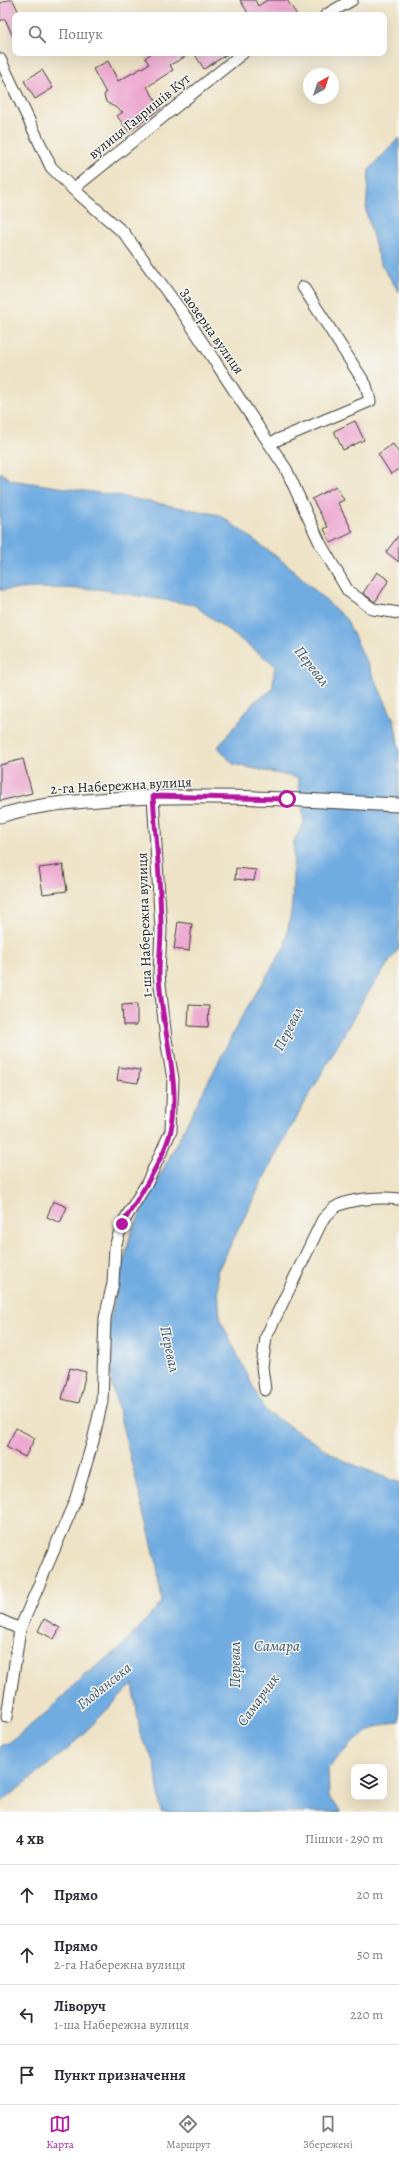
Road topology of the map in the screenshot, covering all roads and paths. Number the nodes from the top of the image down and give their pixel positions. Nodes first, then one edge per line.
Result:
1 (352, 0) edge
2 (331, 12) edge
3 (239, 56) edge
4 (0, 58) edge
5 (72, 189) junction
6 (303, 287) dead end
7 (270, 443) junction
8 (399, 613) edge
9 (153, 796) junction
10 (399, 805) edge
11 (0, 816) edge
12 (399, 1199) edge
13 (265, 1390) dead end
14 (0, 1620) edge
15 (20, 1629) junction
16 (7, 1717) dead end

1 - 2 street
3 - 5 street, вулиця Гавришів Кут
4 - 5 street, Заозерна вулиця
5 - 7 street, Заозерна вулиця
6 - 7 street
7 - 8 street, Заозерна вулиця
9 - 10 street, 2-га Набережна вулиця
9 - 11 street, 2-га Набережна вулиця
9 - 15 street, 1-ша Набережна вулиця
12 - 13 street
14 - 15 street
15 - 16 street, 1-ша Набережна вулиця

